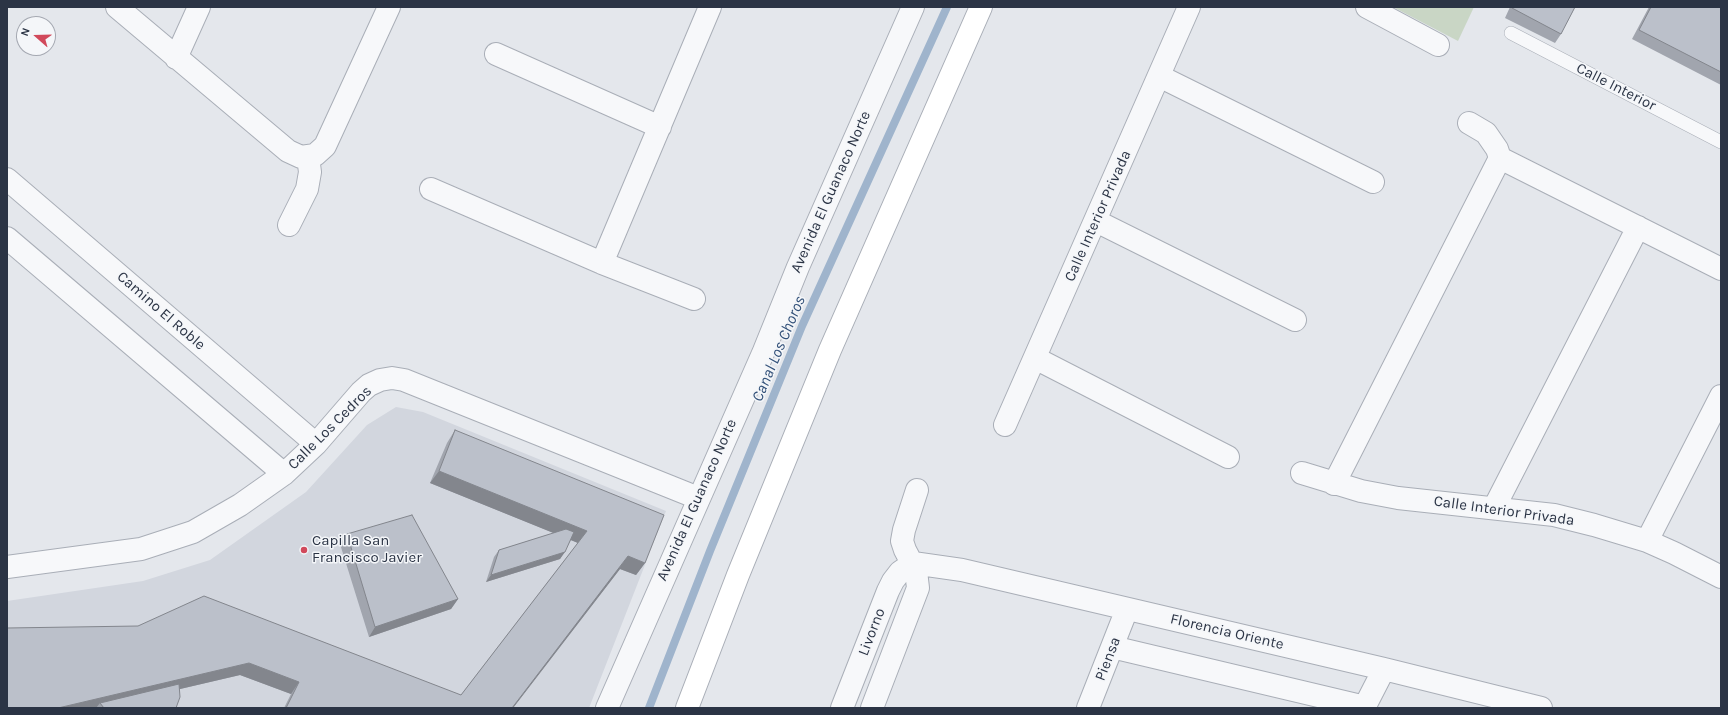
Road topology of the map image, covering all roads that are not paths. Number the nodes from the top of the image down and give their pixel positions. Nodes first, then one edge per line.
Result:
1 (117, 7) edge
2 (199, 7) edge
3 (389, 7) edge
4 (710, 7) edge
5 (913, 7) edge
6 (981, 7) edge
7 (1189, 7) edge
8 (1367, 7) edge
9 (1511, 33) dead end
10 (1438, 45) dead end
11 (496, 54) dead end
12 (176, 58) junction
13 (1159, 76) junction
14 (1469, 123) dead end
15 (660, 127) junction
16 (1721, 142) edge
17 (308, 157) junction
18 (1500, 158) junction
19 (7, 179) edge
20 (1373, 182) dead end
21 (431, 189) dead end
22 (1096, 221) junction
23 (289, 224) dead end
24 (1638, 227) junction
25 (7, 238) edge
26 (602, 263) junction
27 (1721, 269) edge
28 (694, 299) dead end
29 (1295, 320) dead end
30 (1035, 358) junction
31 (1721, 396) edge
32 (1005, 425) dead end
33 (316, 444) junction
34 (1228, 457) dead end
35 (1302, 473) dead end
36 (284, 474) junction
37 (1334, 484) junction
38 (917, 490) dead end
39 (698, 498) junction
40 (1494, 508) junction
41 (1647, 541) junction
42 (913, 563) junction
43 (7, 567) edge
44 (1721, 577) edge
45 (1127, 609) junction
46 (1112, 647) junction
47 (1384, 669) junction
48 (1364, 707) edge
49 (607, 708) edge
50 (687, 708) edge
51 (842, 708) edge
52 (872, 708) edge
53 (1088, 708) edge
54 (1541, 708) edge

1 - 12 street
2 - 12 street
3 - 17 street
4 - 15 street
5 - 39 street, Avenida El Guanaco Norte
6 - 50 street
7 - 13 street, Calle Interior Privada
8 - 10 street
9 - 16 lane, Calle Interior
11 - 15 street
12 - 17 street
13 - 20 street
13 - 22 street, Calle Interior Privada
14 - 18 street
15 - 26 street
17 - 23 street
18 - 24 street
18 - 37 street
19 - 33 street, Camino El Roble
21 - 26 street
22 - 29 street
22 - 30 street, Calle Interior Privada
24 - 27 street
24 - 40 street
25 - 36 street
26 - 28 street
30 - 32 street, Calle Interior Privada
30 - 34 street
31 - 41 street
33 - 36 street, Calle Los Cedros
33 - 39 street, Calle Los Cedros
35 - 37 street, Calle Interior Privada
36 - 43 street, Calle Los Cedros
37 - 40 street, Calle Interior Privada
38 - 42 street, Livorno
39 - 49 street, Avenida El Guanaco Norte
40 - 41 street, Calle Interior Privada
41 - 44 street, Calle Interior Privada
42 - 45 street, Florencia Oriente
42 - 51 street, Livorno
42 - 52 street, Livorno
45 - 46 street, Piensa
45 - 47 street, Florencia Oriente
46 - 48 street
46 - 53 street, Piensa
47 - 48 street
47 - 54 street, Florencia Oriente

